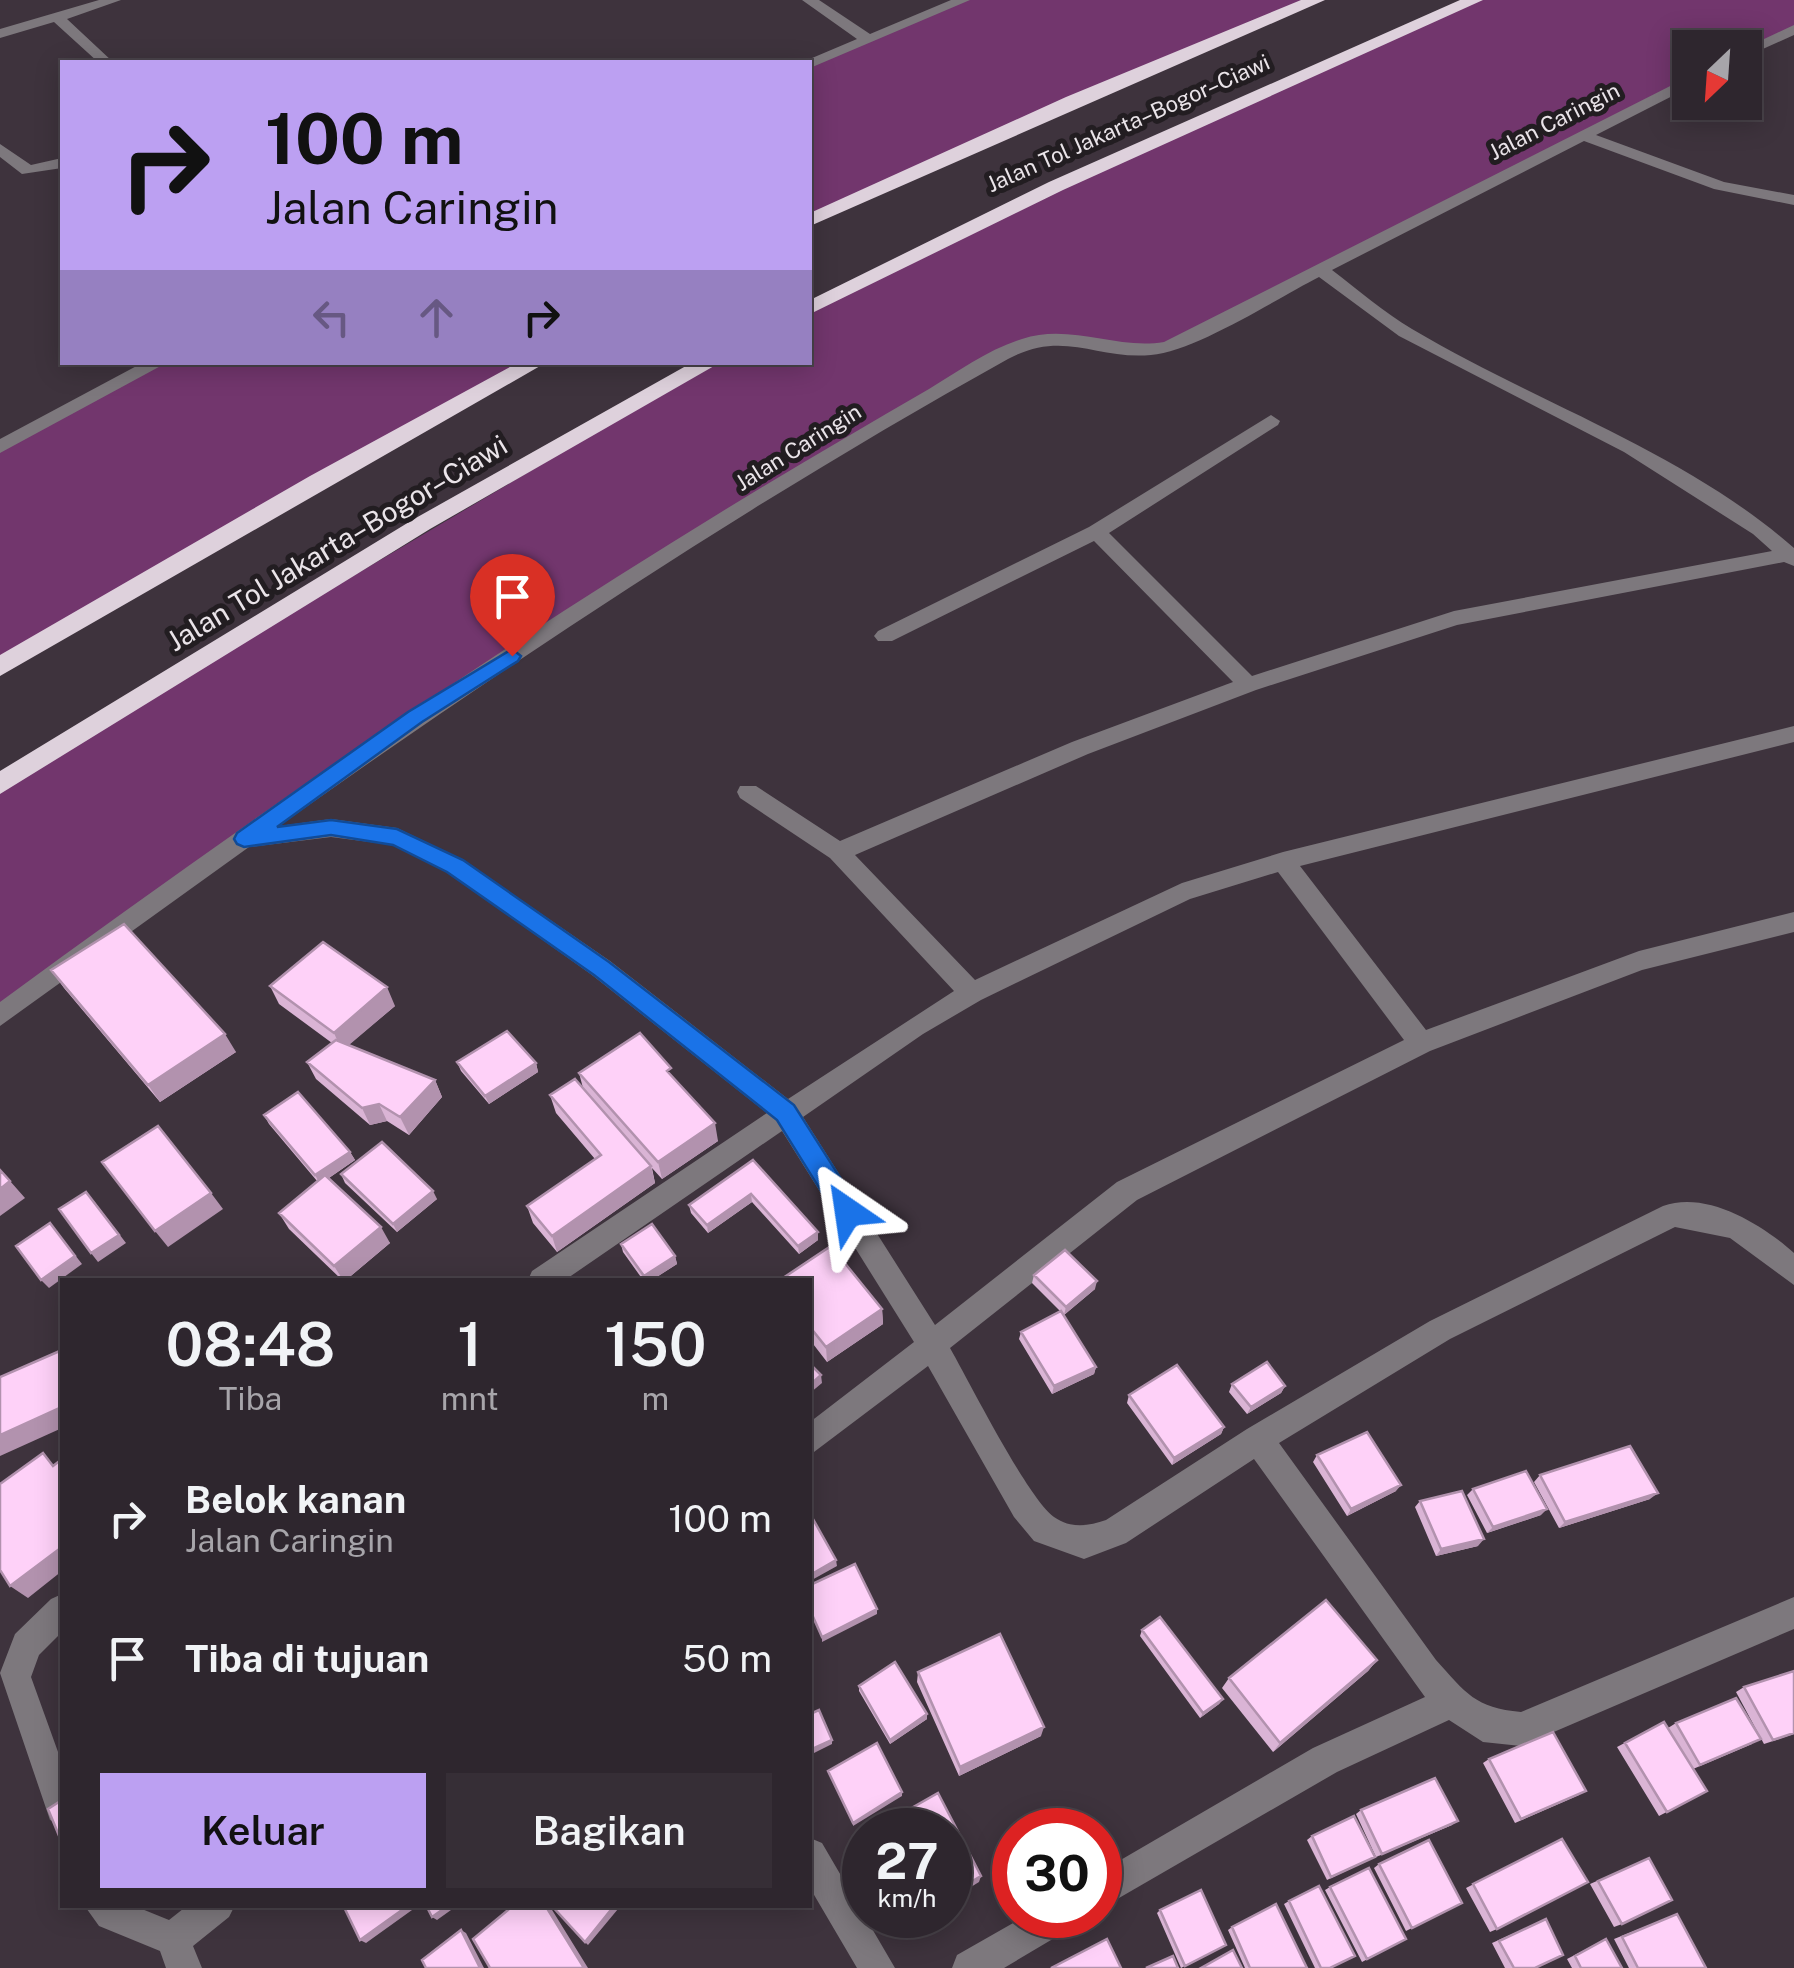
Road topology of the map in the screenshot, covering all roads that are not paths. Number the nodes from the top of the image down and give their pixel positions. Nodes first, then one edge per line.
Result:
1 (114, 0) edge
2 (810, 0) edge
3 (963, 0) edge
4 (1316, 0) edge
5 (1474, 0) edge
6 (57, 17) junction
7 (1794, 29) edge
8 (0, 34) edge
9 (869, 40) junction
10 (1762, 45) edge
11 (104, 60) edge
12 (812, 63) edge
13 (1672, 90) edge
14 (1582, 134) junction
15 (0, 148) edge
16 (60, 163) edge
17 (1794, 200) edge
18 (812, 219) edge
19 (1320, 269) junction
20 (812, 307) edge
21 (152, 365) edge
22 (531, 365) edge
23 (705, 365) edge
24 (1271, 421) dead end
25 (0, 446) edge
26 (1096, 532) junction
27 (1792, 556) edge
28 (885, 636) dead end
29 (0, 666) edge
30 (1248, 686) junction
31 (1794, 734) edge
32 (0, 784) edge
33 (748, 792) dead end
34 (244, 839) junction
35 (838, 852) junction
36 (1283, 861) junction
37 (1794, 922) edge
38 (972, 993) junction
39 (0, 1016) edge
40 (1421, 1043) junction
41 (785, 1112) junction
42 (1794, 1272) edge
43 (545, 1278) edge
44 (932, 1345) junction
45 (812, 1438) edge
46 (1258, 1439) junction
47 (60, 1612) edge
48 (1794, 1613) edge
49 (1452, 1702) junction
50 (60, 1802) edge
51 (812, 1858) edge
52 (1122, 1879) edge
53 (105, 1908) edge
54 (215, 1908) edge
55 (1022, 1938) edge
56 (179, 1953) edge
57 (877, 1968) edge
58 (970, 1968) edge

1 - 6 street
2 - 9 street
3 - 9 street
4 - 18 highway, Jalan Tol Jakarta–Bogor–Ciawi
5 - 20 highway, Jalan Tol Jakarta–Bogor–Ciawi
6 - 8 street
6 - 11 street
7 - 10 street
9 - 12 street
13 - 14 street, Jalan Caringin
14 - 17 street
14 - 19 street, Jalan Caringin
15 - 16 street
19 - 27 street
19 - 34 street, Jalan Caringin
21 - 25 street
22 - 29 highway, Jalan Tol Jakarta–Bogor–Ciawi
23 - 32 highway, Jalan Tol Jakarta–Bogor–Ciawi
24 - 26 street
26 - 28 street
26 - 30 street
27 - 30 street
30 - 35 street
31 - 36 street
33 - 35 street
34 - 39 street, Jalan Caringin
34 - 41 street
35 - 38 street
36 - 38 street
36 - 40 street
37 - 40 street
38 - 41 street
40 - 44 street
41 - 43 street
41 - 44 street
42 - 46 street
44 - 45 street
44 - 46 street
46 - 49 street
47 - 50 street
48 - 49 street
49 - 52 street
51 - 57 street
53 - 56 street
54 - 56 street
55 - 58 street

